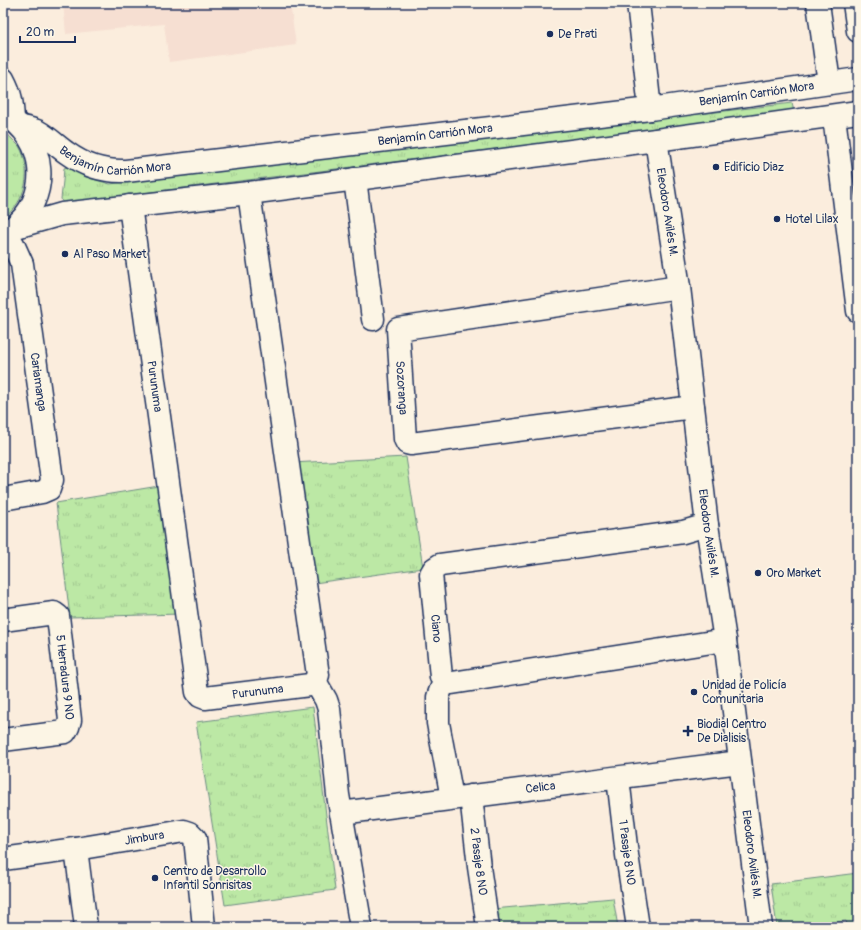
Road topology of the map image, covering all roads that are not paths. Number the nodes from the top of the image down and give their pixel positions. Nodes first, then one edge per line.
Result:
1 (638, 3) edge
2 (818, 3) edge
3 (854, 3) edge
4 (858, 31) edge
5 (858, 78) edge
6 (3, 79) edge
7 (829, 83) junction
8 (650, 109) junction
9 (858, 112) edge
10 (834, 116) junction
11 (12, 120) edge
12 (656, 140) junction
13 (355, 179) junction
14 (249, 193) junction
15 (130, 206) junction
16 (7, 232) edge
17 (679, 287) junction
18 (858, 302) edge
19 (373, 319) dead end
20 (692, 407) junction
21 (3, 499) edge
22 (707, 525) junction
23 (3, 620) edge
24 (725, 640) junction
25 (315, 681) junction
26 (445, 682) junction
27 (3, 740) edge
28 (740, 762) junction
29 (618, 778) junction
30 (462, 797) junction
31 (341, 813) junction
32 (76, 849) junction
33 (3, 859) edge
34 (86, 927) edge
35 (204, 927) edge
36 (360, 927) edge
37 (488, 927) edge
38 (638, 927) edge
39 (761, 927) edge

1 - 8 main road
2 - 7 main road
3 - 4 main road
5 - 7 main road, Benjamín Carrión Mora
6 - 11 main road
7 - 8 main road, Benjamín Carrión Mora
8 - 11 main road, Benjamín Carrión Mora
9 - 10 main road
10 - 12 main road
10 - 18 main road
11 - 16 main road
12 - 13 main road
12 - 17 main road, Eleodoro Avilés M.
13 - 14 main road
13 - 19 main road
14 - 15 main road
14 - 25 main road
15 - 16 main road
15 - 25 main road, Purunuma
16 - 21 main road, Cariamanga
17 - 20 main road, Eleodoro Avilés M.
17 - 20 main road, Sozoranga
20 - 22 main road, Eleodoro Avilés M.
22 - 24 main road, Eleodoro Avilés M.
22 - 26 main road, Ciano
23 - 27 main road, 5 Herradura 9 NO
24 - 26 main road
24 - 28 main road, Eleodoro Avilés M.
25 - 31 main road
26 - 30 main road, 2 Pasaje 8 NO
28 - 29 main road, Celica
28 - 39 main road, Eleodoro Avilés M.
29 - 30 main road, Celica
29 - 38 main road, 1 Pasaje 8 NO
30 - 31 main road, Celica
30 - 37 main road, 2 Pasaje 8 NO
31 - 36 main road
32 - 33 main road, Jimbura
32 - 34 main road
32 - 35 main road, Jimbura

